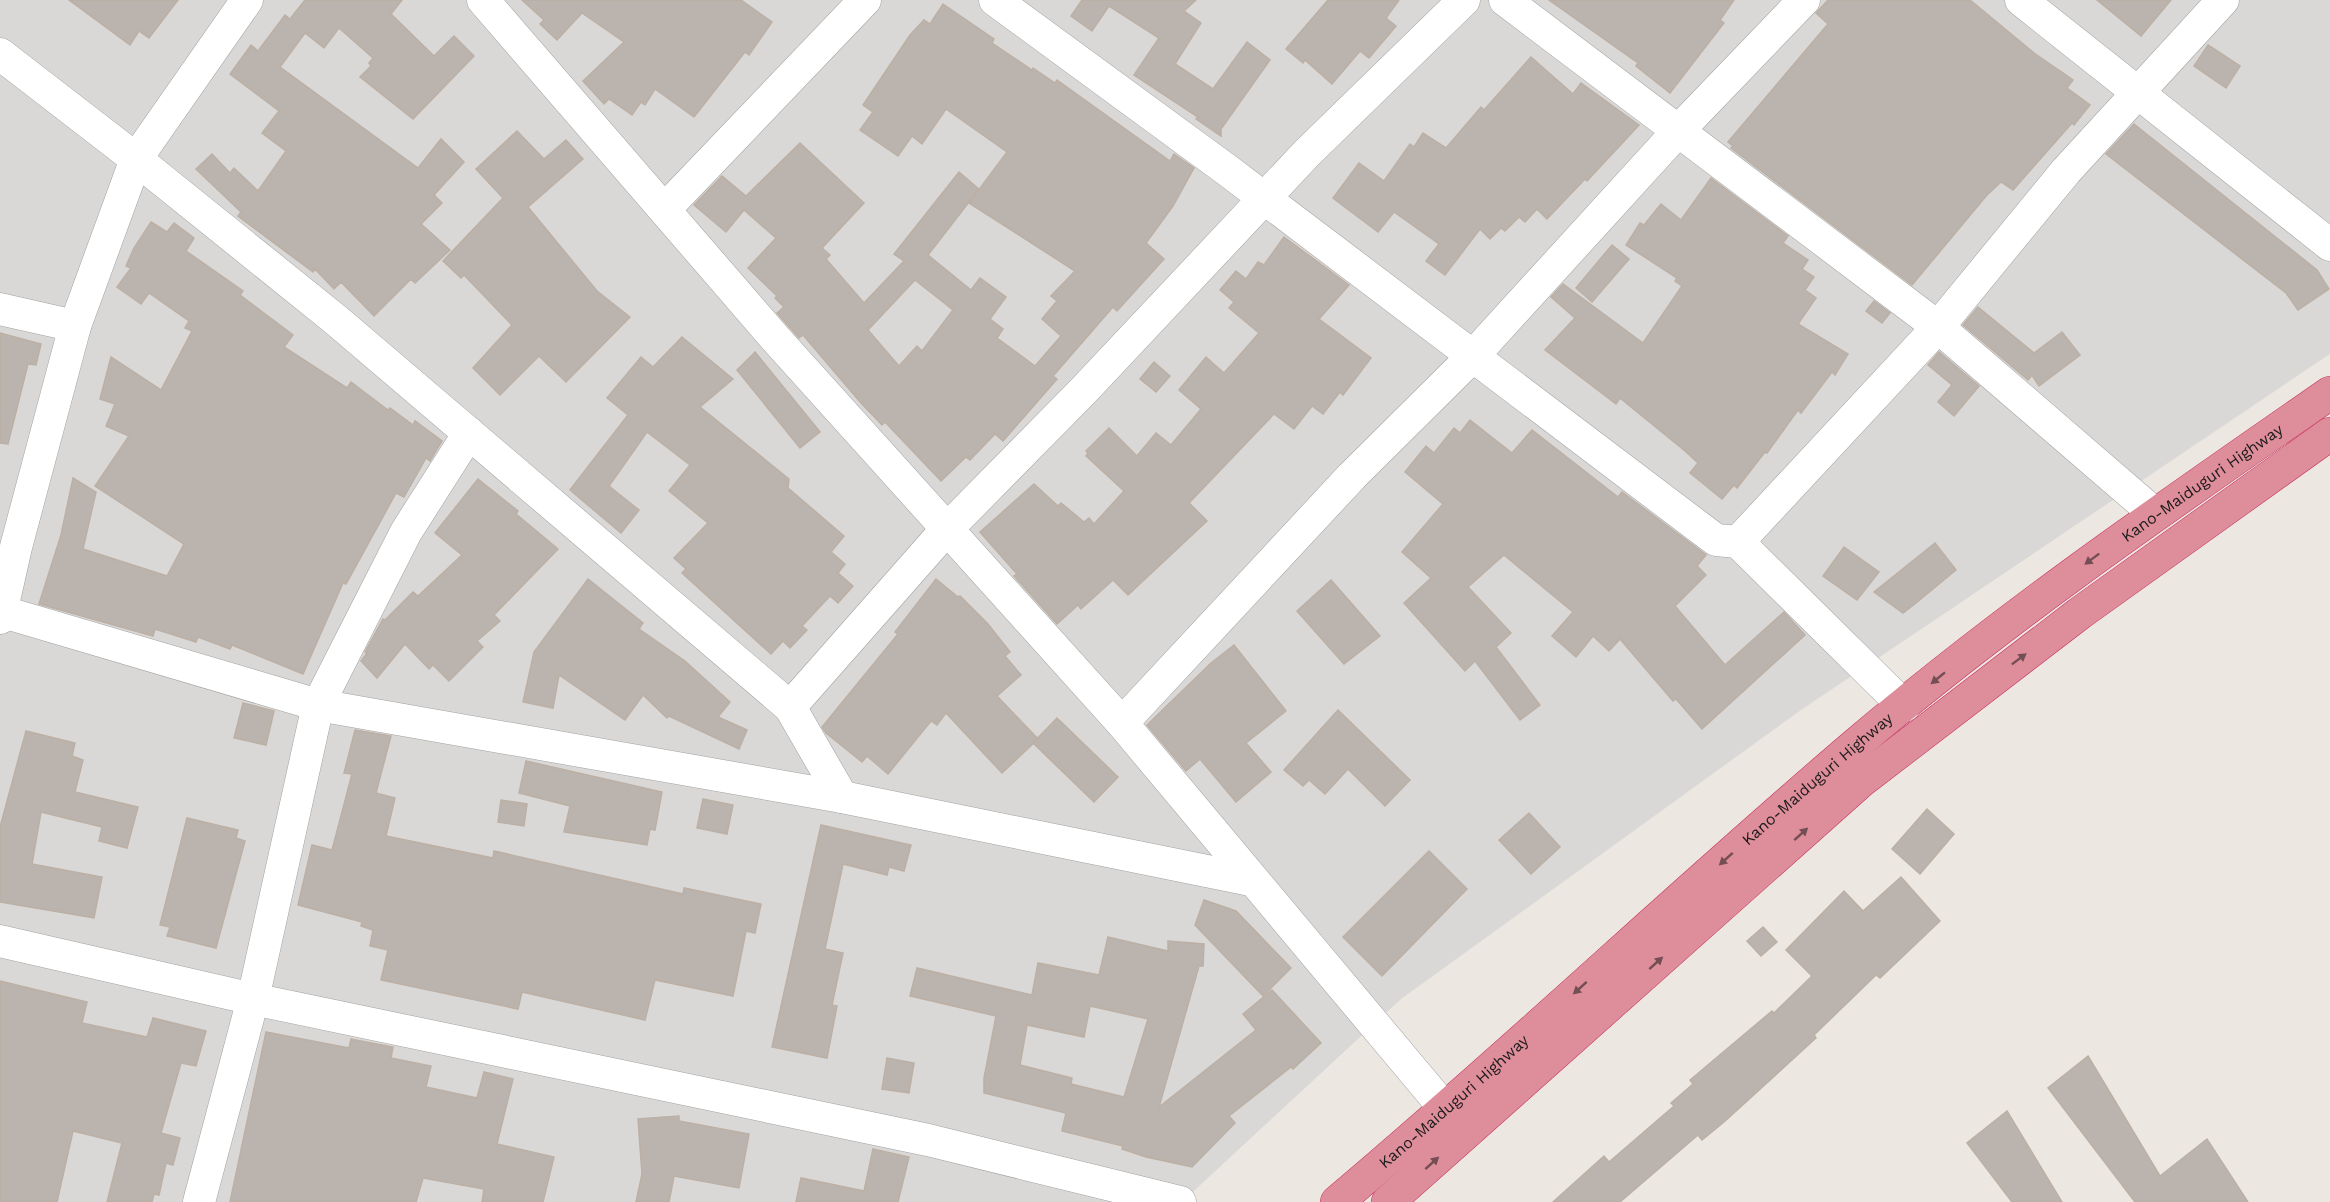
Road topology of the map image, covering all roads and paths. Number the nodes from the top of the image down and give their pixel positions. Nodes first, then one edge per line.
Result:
1 (247, 0) edge
2 (483, 0) edge
3 (865, 0) edge
4 (995, 0) edge
5 (1464, 0) edge
6 (1505, 0) edge
7 (1804, 0) edge
8 (2021, 0) edge
9 (2223, 0) edge
10 (0, 54) edge
11 (2139, 93) junction
12 (1679, 130) junction
13 (136, 159) junction
14 (1265, 199) junction
15 (665, 209) junction
16 (2330, 245) edge
17 (0, 309) edge
18 (75, 326) junction
19 (1938, 327) junction
20 (1473, 356) junction
21 (2330, 393) edge
22 (469, 433) junction
23 (2330, 434) edge
24 (2154, 513) junction
25 (946, 530) junction
26 (1738, 542) junction
27 (1, 614) edge
28 (318, 705) junction
29 (1904, 706) junction
30 (790, 707) junction
31 (1122, 723) junction
32 (842, 797) junction
33 (1251, 880) junction
34 (0, 941) edge
35 (253, 999) junction
36 (1446, 1110) junction
37 (199, 1202) edge
38 (1180, 1202) edge
39 (1337, 1202) edge
40 (1388, 1202) edge

1 - 13 street
2 - 15 street
3 - 15 street
4 - 14 street
5 - 14 street
6 - 12 street
7 - 12 street
8 - 11 street
9 - 11 street
10 - 13 street
11 - 16 street
11 - 19 street
12 - 19 street
12 - 20 street
13 - 18 street
13 - 22 street
14 - 20 street
14 - 25 street
15 - 25 street
17 - 18 street
18 - 27 street
19 - 24 street
19 - 26 street
20 - 26 street
20 - 31 street
21 - 24 highway, Kano-Maiduguri Highway
22 - 28 street
22 - 30 street
40 -> 23 highway, Kano-Maiduguri Highway
24 -> 29 highway, Kano-Maiduguri Highway
25 - 30 street
25 - 31 street
26 - 29 street
27 - 28 street
28 - 32 street
28 - 35 street
29 -> 36 highway, Kano-Maiduguri Highway
30 - 32 street
31 - 33 street
32 - 33 street
33 - 36 street
34 - 35 street
35 - 37 street
35 - 38 street
36 - 39 highway, Kano-Maiduguri Highway

